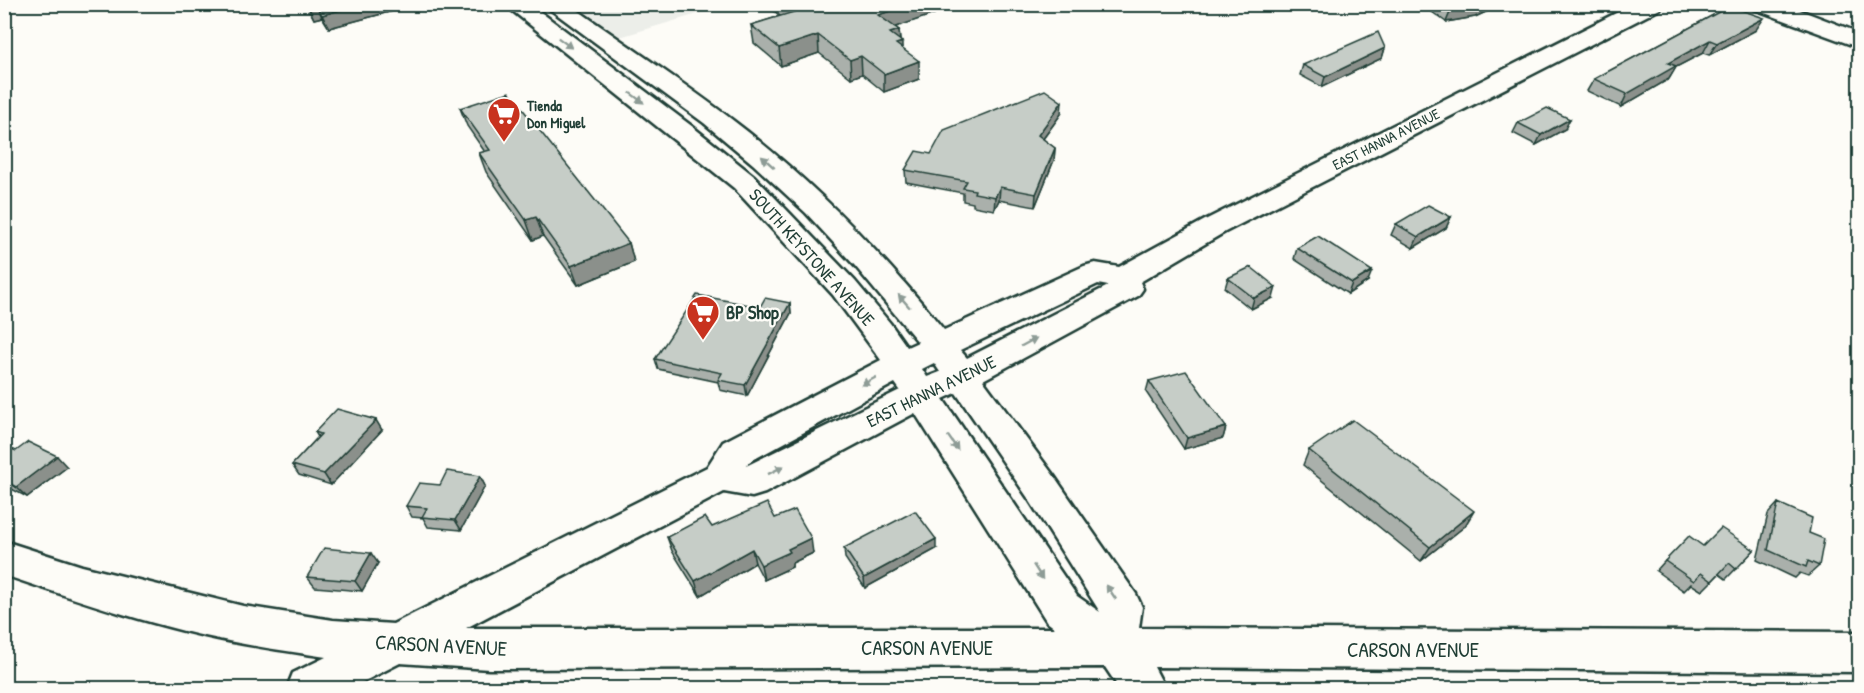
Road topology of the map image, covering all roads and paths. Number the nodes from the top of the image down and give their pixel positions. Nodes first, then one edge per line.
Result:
1 (515, 4) edge
2 (554, 4) edge
3 (1652, 4) edge
4 (1762, 4) edge
5 (1860, 41) edge
6 (604, 57) junction
7 (952, 361) junction
8 (910, 380) junction
9 (4, 558) edge
10 (396, 644) junction
11 (1116, 647) junction
12 (1860, 652) edge
13 (309, 688) edge
14 (1143, 688) edge

1 -> 6 main road, SOUTH KEYSTONE AVENUE
2 - 6 main road, SOUTH KEYSTONE AVENUE
3 - 7 main road, EAST HANNA AVENUE
4 - 5 main road
7 -> 6 main road, SOUTH KEYSTONE AVENUE
6 -> 8 main road, SOUTH KEYSTONE AVENUE
7 - 8 main road, EAST HANNA AVENUE
11 -> 7 main road, SOUTH KEYSTONE AVENUE
8 - 10 main road, EAST HANNA AVENUE
8 -> 11 main road, SOUTH KEYSTONE AVENUE
9 - 10 main road, CARSON AVENUE
10 - 11 main road, CARSON AVENUE
10 - 13 main road, EAST HANNA AVENUE
11 - 12 main road, CARSON AVENUE
11 - 14 main road, SOUTH KEYSTONE AVENUE

